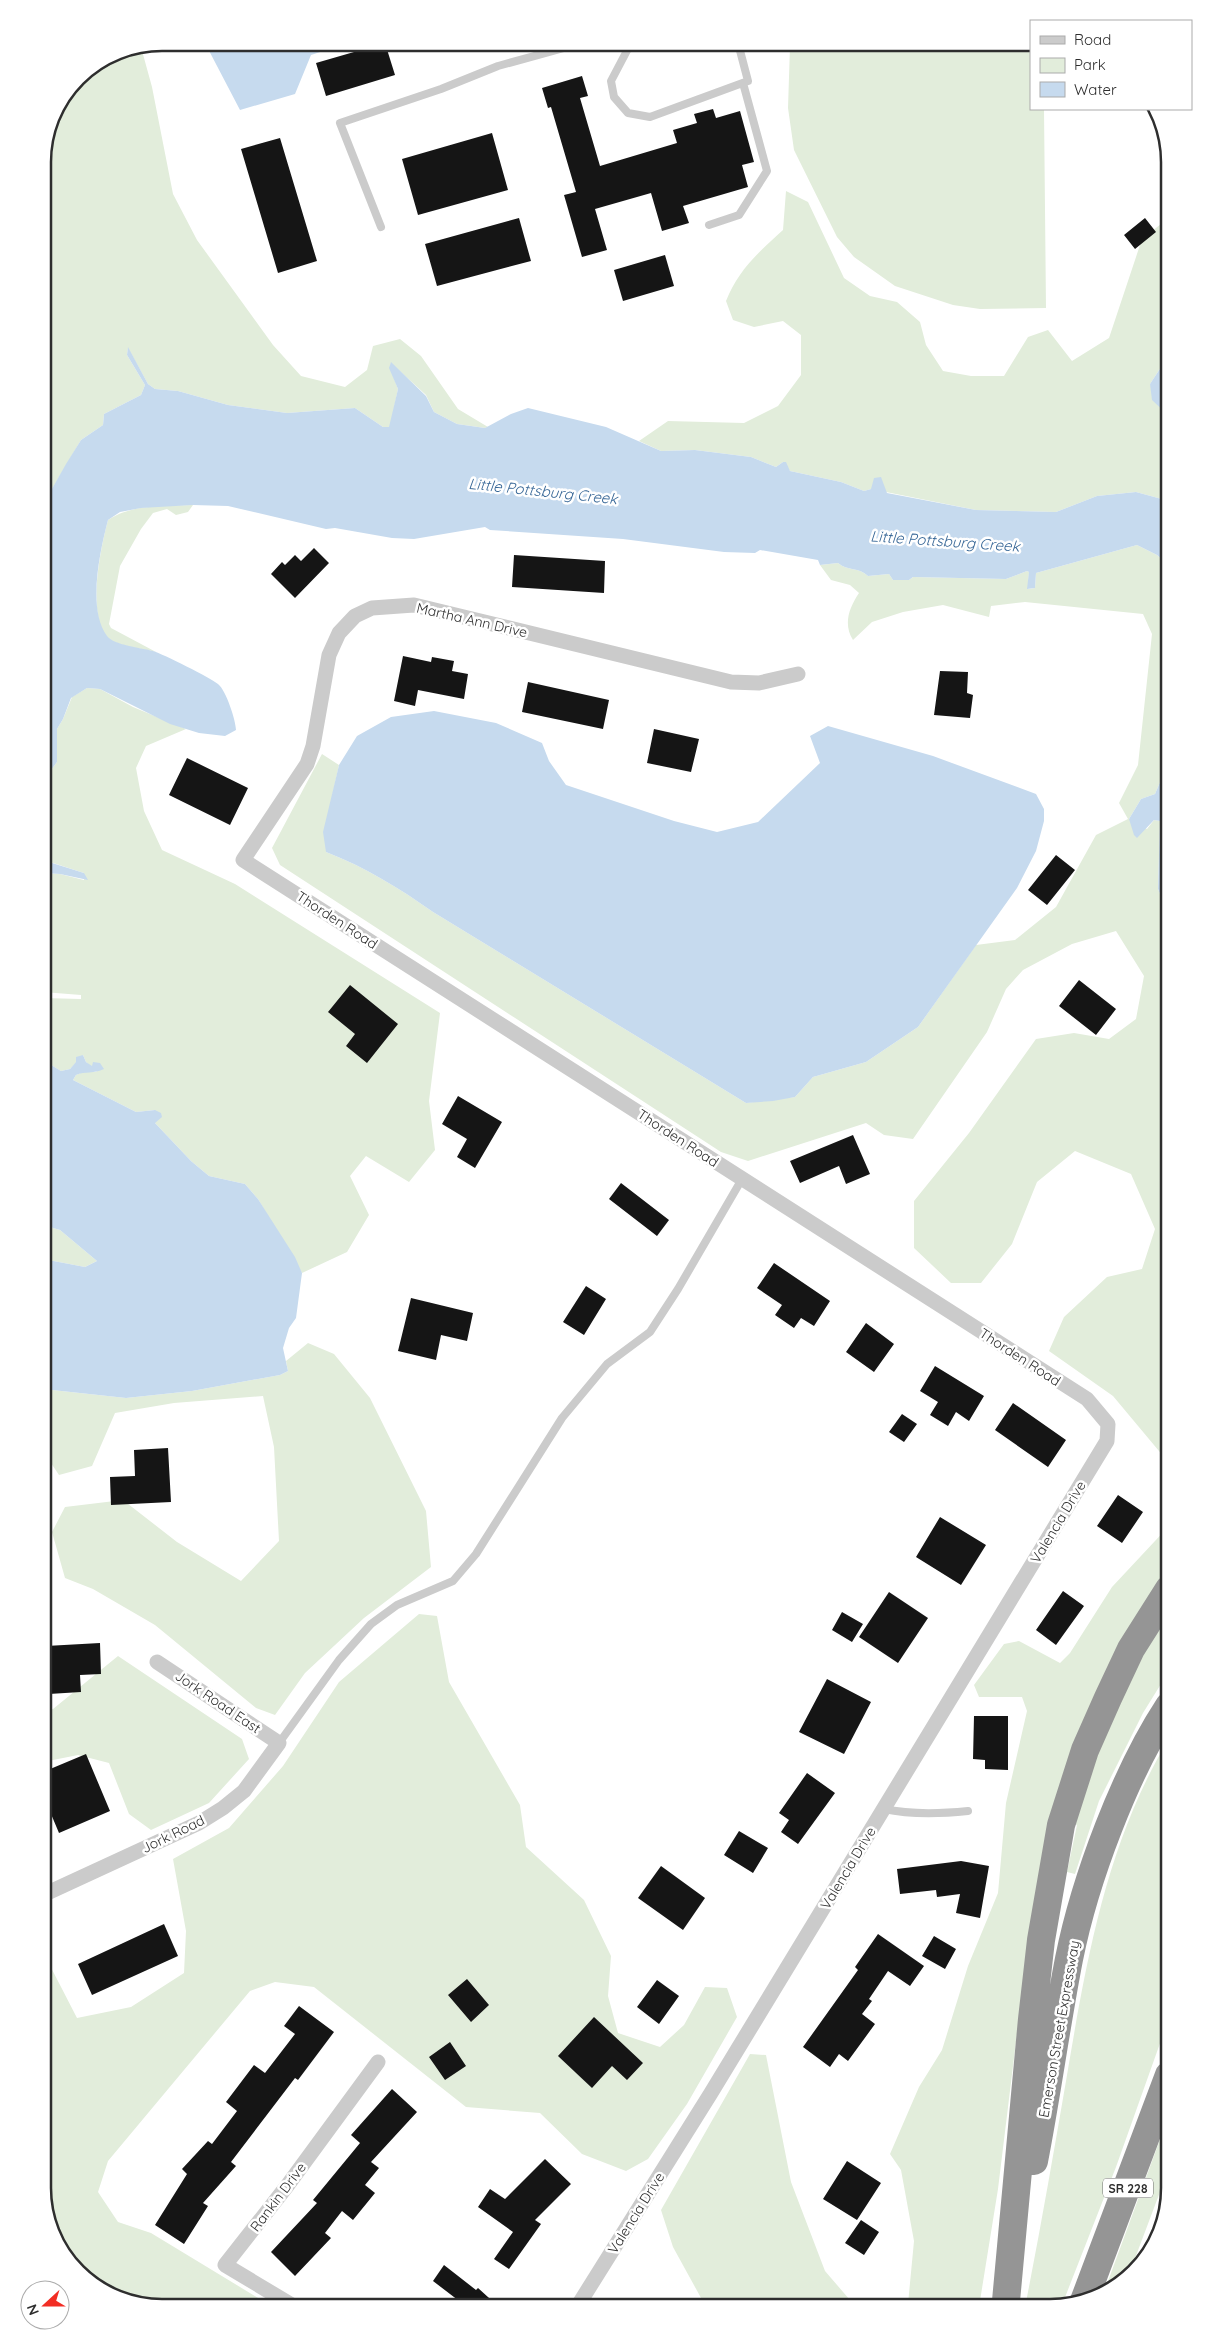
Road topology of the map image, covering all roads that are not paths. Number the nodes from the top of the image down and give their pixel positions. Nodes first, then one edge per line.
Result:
1 (553, 51) edge
2 (627, 51) edge
3 (740, 51) edge
4 (743, 83) junction
5 (709, 226) dead end
6 (381, 227) dead end
7 (798, 674) dead end
8 (243, 860) joint
9 (742, 1179) junction
10 (1108, 1424) joint
11 (1161, 1603) edge
12 (157, 1662) dead end
13 (1161, 1722) edge
14 (279, 1743) junction
15 (884, 1809) junction
16 (968, 1811) dead end
17 (51, 1891) edge
18 (378, 2062) dead end
19 (1161, 2099) edge
20 (1088, 2292) edge
21 (282, 2299) edge
22 (582, 2299) edge
23 (1005, 2299) edge
24 (1006, 2299) edge

1 - 6 lane
2 - 4 lane
3 - 4 lane
4 - 5 lane
7 - 8 street, Martha Ann Drive
8 - 9 street, Thorden Road
9 - 10 street, Thorden Road
9 - 14 lane
10 - 15 street, Valencia Drive
11 - 23 highway
12 - 14 street, Jork Road East
13 - 24 highway, Emerson Street Expressway
14 - 17 street, Jork Road
15 - 16 lane
15 - 22 street, Valencia Drive
18 - 21 street, Rankin Drive
19 - 20 highway, SR 228

